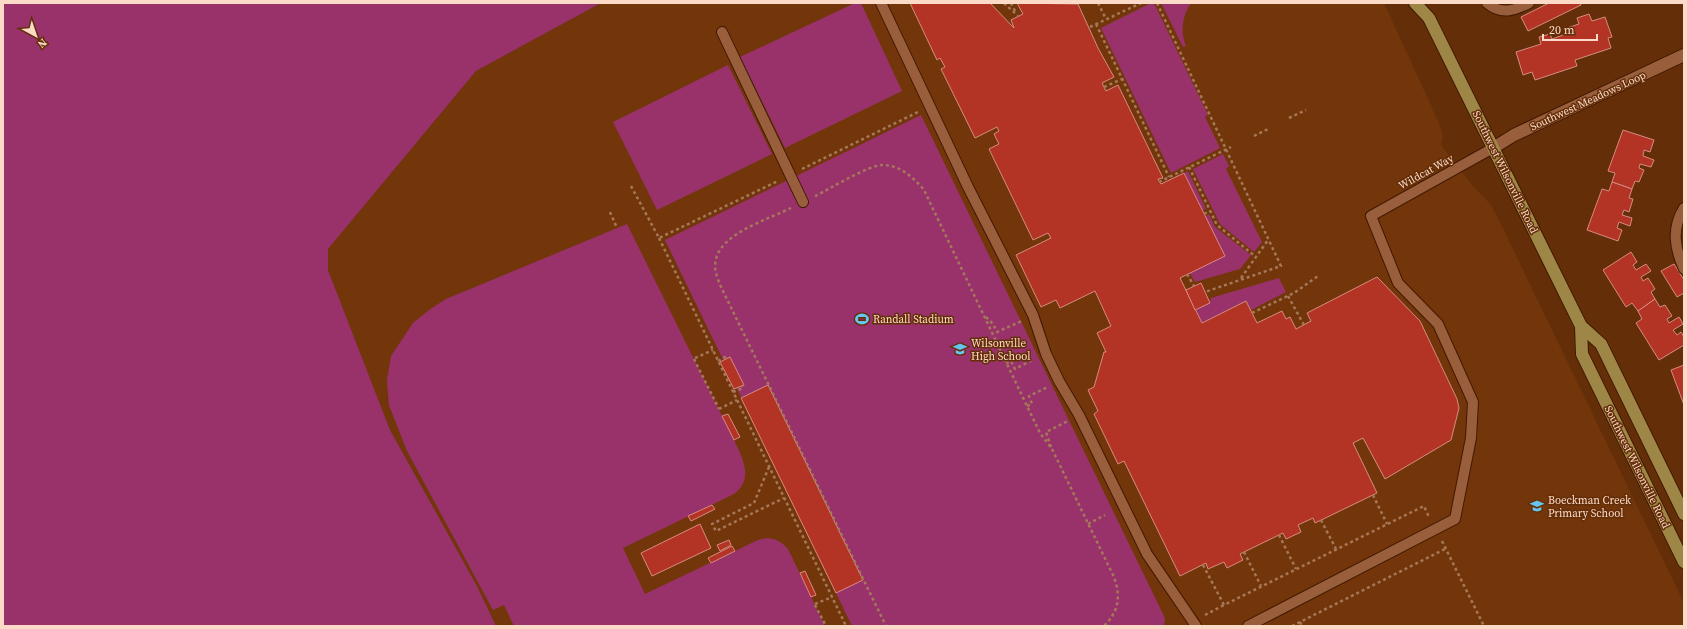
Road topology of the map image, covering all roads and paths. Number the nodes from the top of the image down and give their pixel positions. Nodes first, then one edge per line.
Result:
1 (881, 3) edge
2 (1004, 3) edge
3 (1011, 3) edge
4 (1098, 3) edge
5 (1141, 3) edge
6 (1157, 3) edge
7 (1415, 3) edge
8 (1428, 3) edge
9 (1487, 3) edge
10 (1529, 3) edge
11 (1429, 18) junction
12 (1106, 19) junction
13 (1096, 24) junction
14 (1090, 27) dead end
15 (722, 32) dead end
16 (1684, 56) edge
17 (1122, 79) junction
18 (1104, 87) dead end
19 (931, 106) junction
20 (1306, 110) dead end
21 (1289, 118) dead end
22 (1270, 128) dead end
23 (1254, 136) dead end
24 (1232, 147) dead end
25 (1494, 148) junction
26 (1227, 149) junction
27 (818, 161) dead end
28 (1189, 167) junction
29 (1169, 177) junction
30 (1159, 182) dead end
31 (631, 186) dead end
32 (764, 187) dead end
33 (803, 202) junction
34 (1684, 208) edge
35 (1210, 211) junction
36 (610, 212) dead end
37 (1204, 214) dead end
38 (617, 228) dead end
39 (659, 238) junction
40 (1268, 240) junction
41 (1256, 257) junction
42 (1684, 269) edge
43 (1187, 274) dead end
44 (1318, 276) dead end
45 (1241, 279) junction
46 (1194, 286) dead end
47 (1205, 292) dead end
48 (1288, 296) junction
49 (1252, 313) dead end
50 (1033, 315) junction
51 (985, 316) junction
52 (1304, 325) dead end
53 (1581, 326) junction
54 (713, 350) junction
55 (1046, 354) junction
56 (728, 358) dead end
57 (718, 361) junction
58 (1006, 364) junction
59 (1059, 381) junction
60 (742, 386) dead end
61 (733, 392) junction
62 (737, 400) junction
63 (1027, 406) junction
64 (1079, 415) junction
65 (1052, 449) junction
66 (769, 467) junction
67 (1373, 495) dead end
68 (784, 498) junction
69 (1684, 514) edge
70 (1105, 515) dead end
71 (1321, 520) dead end
72 (1088, 524) junction
73 (1387, 524) junction
74 (1436, 529) junction
75 (1278, 535) dead end
76 (1336, 549) junction
77 (1445, 549) junction
78 (1244, 552) dead end
79 (1684, 562) edge
80 (1203, 565) dead end
81 (1296, 569) junction
82 (1261, 586) junction
83 (832, 597) junction
84 (1224, 605) junction
85 (1300, 622) junction
86 (1194, 624) edge
87 (826, 626) edge
88 (846, 626) edge
89 (886, 626) edge
90 (1104, 626) edge
91 (1248, 626) edge
92 (1292, 626) edge
93 (1302, 626) edge
94 (1484, 626) edge

1 - 19 lane
2 - 3 path
4 - 12 path
5 - 12 path
6 - 26 path
7 - 11 main road, Southwest Wilsonville Road
8 - 11 main road, Southwest Wilsonville Road
9 - 10 lane
11 - 25 main road, Southwest Wilsonville Road
12 - 13 path
13 - 14 path
13 - 17 path
15 - 33 lane
16 - 25 street, Southwest Meadows Loop
17 - 18 path
17 - 29 path
19 - 27 path
19 - 50 lane
20 - 21 path
22 - 23 path
24 - 26 path
25 - 53 main road, Southwest Wilsonville Road
25 - 74 lane, Wildcat Way
26 - 28 path
26 - 40 path
28 - 29 path
28 - 35 path
29 - 30 path
31 - 39 path
32 - 39 path
33 - 51 path
33 - 89 path
34 - 42 lane
35 - 37 path
35 - 41 path
36 - 38 path
39 - 54 path
40 - 41 path
40 - 45 path
41 - 45 path
43 - 46 path
44 - 48 path
45 - 47 path
48 - 49 path
48 - 52 path
50 - 51 path
50 - 55 lane
51 - 58 path
53 - 69 main road, Southwest Wilsonville Road
53 - 79 main road, Southwest Wilsonville Road
54 - 57 path
54 - 62 path
55 - 58 path
55 - 59 lane
56 - 57 path
57 - 61 path
58 - 63 path
59 - 63 path
59 - 64 lane
60 - 61 path
61 - 62 path
62 - 66 path
63 - 65 path
64 - 65 path
64 - 86 lane
65 - 72 path
66 - 68 path
66 - 68 path
67 - 73 path
68 - 83 path
70 - 72 path
71 - 76 path
72 - 90 path
73 - 74 path
73 - 76 path
74 - 77 path
74 - 91 lane
75 - 81 path
76 - 81 path
77 - 85 path
77 - 94 path
78 - 82 path
80 - 84 path
81 - 82 path
82 - 84 path
83 - 87 path
83 - 88 path
84 - 86 path
85 - 92 path
85 - 93 path

